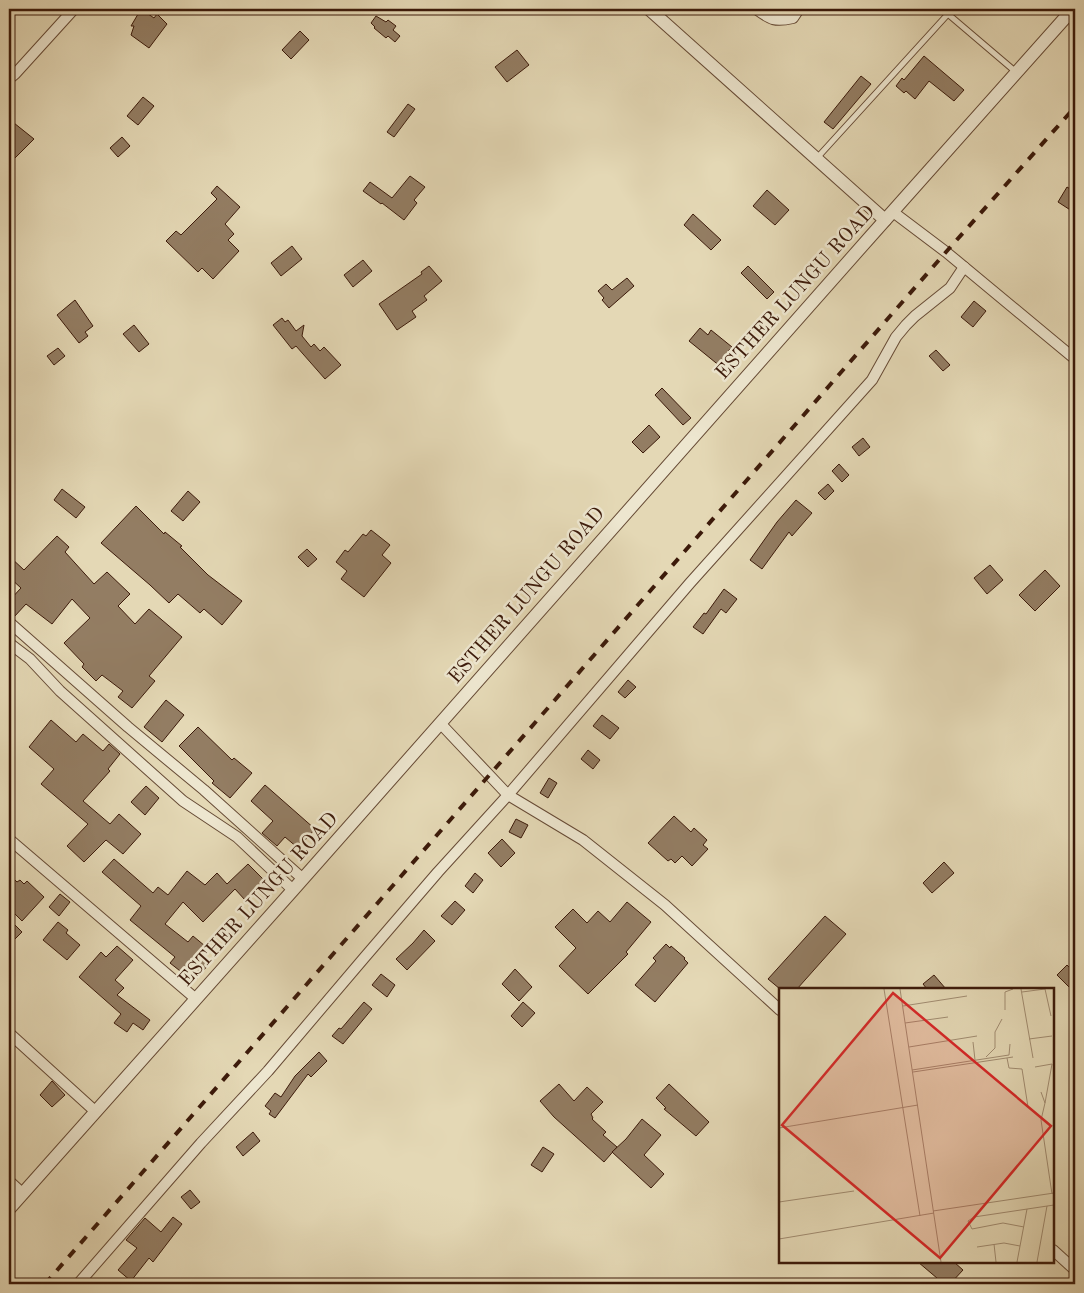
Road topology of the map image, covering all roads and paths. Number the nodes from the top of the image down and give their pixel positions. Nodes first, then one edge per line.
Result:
1 (74, 9) edge
2 (649, 9) edge
3 (756, 9) edge
4 (799, 9) edge
5 (942, 9) edge
6 (1073, 9) edge
7 (948, 14) junction
8 (1016, 73) junction
9 (9, 79) edge
10 (817, 159) junction
11 (889, 216) junction
12 (964, 267) junction
13 (1075, 359) edge
14 (9, 622) edge
15 (9, 643) edge
16 (440, 723) junction
17 (508, 796) junction
18 (9, 839) edge
19 (303, 878) junction
20 (293, 890) junction
21 (196, 999) junction
22 (779, 1009) edge
23 (9, 1033) edge
24 (96, 1112) junction
25 (9, 1181) edge
26 (22, 1193) junction
27 (9, 1209) edge
28 (1054, 1251) edge
29 (1075, 1270) edge
30 (78, 1284) edge

1 - 9 street
2 - 10 street
3 - 4 street
5 - 7 lane
6 - 8 street, ESTHER LUNGU ROAD
7 - 8 lane
7 - 10 lane
8 - 11 street, ESTHER LUNGU ROAD
10 - 11 street
11 - 12 street
11 - 16 street, ESTHER LUNGU ROAD
12 - 13 street
12 - 17 street
14 - 19 street
15 - 20 street
16 - 17 street
16 - 19 street, ESTHER LUNGU ROAD
17 - 22 street
17 - 30 street
18 - 21 street
19 - 20 street, ESTHER LUNGU ROAD
20 - 21 street, ESTHER LUNGU ROAD
21 - 24 street, ESTHER LUNGU ROAD
23 - 24 street
24 - 26 street, ESTHER LUNGU ROAD
25 - 26 street
26 - 27 street, ESTHER LUNGU ROAD
28 - 29 street

